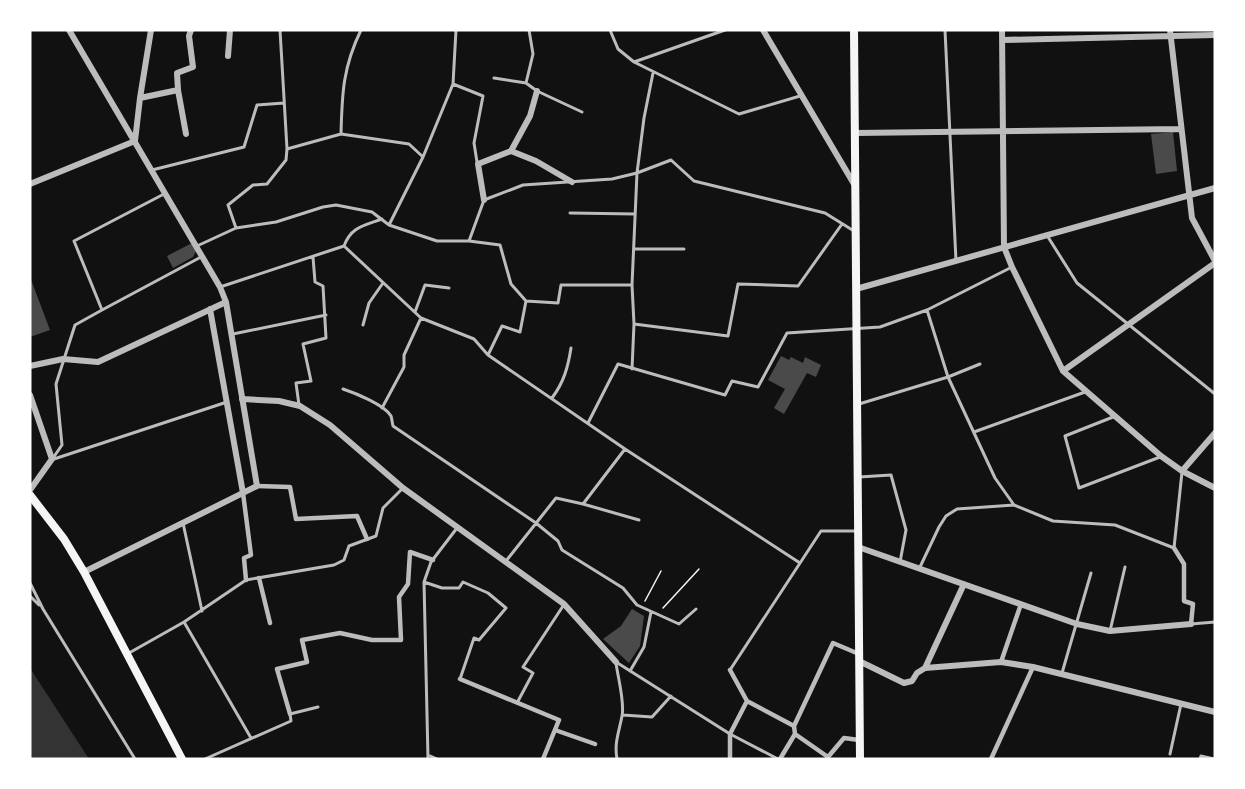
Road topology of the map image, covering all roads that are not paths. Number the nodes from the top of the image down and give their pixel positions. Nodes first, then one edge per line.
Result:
1 (69, 30) edge
2 (151, 30) edge
3 (191, 30) edge
4 (230, 30) edge
5 (280, 30) edge
6 (361, 30) edge
7 (456, 30) edge
8 (529, 30) edge
9 (610, 30) edge
10 (725, 30) edge
11 (763, 30) edge
12 (854, 30) edge
13 (945, 30) edge
14 (1002, 30) edge
15 (1171, 33) edge
16 (1215, 34) edge
17 (1002, 40) junction
18 (228, 56) dead end
19 (634, 62) junction
20 (653, 73) junction
21 (494, 78) dead end
22 (526, 83) junction
23 (453, 84) junction
24 (178, 90) junction
25 (537, 91) junction
26 (802, 95) junction
27 (140, 98) junction
28 (284, 102) junction
29 (582, 112) dead end
30 (1182, 129) junction
31 (949, 131) junction
32 (1002, 131) junction
33 (855, 133) junction
34 (186, 134) dead end
35 (341, 134) junction
36 (135, 141) junction
37 (287, 149) junction
38 (511, 151) junction
39 (423, 157) junction
40 (478, 164) junction
41 (152, 170) junction
42 (637, 173) junction
43 (572, 182) junction
44 (30, 184) edge
45 (855, 186) junction
46 (1215, 188) edge
47 (166, 193) junction
48 (1189, 195) junction
49 (484, 200) junction
50 (570, 213) dead end
51 (635, 214) junction
52 (382, 219) junction
53 (842, 224) junction
54 (389, 225) junction
55 (236, 228) junction
56 (855, 232) junction
57 (1047, 235) junction
58 (469, 241) junction
59 (197, 246) junction
60 (344, 246) junction
61 (1004, 247) junction
62 (634, 249) junction
63 (684, 249) dead end
64 (203, 256) junction
65 (313, 256) junction
66 (956, 261) junction
67 (1215, 262) edge
68 (1012, 267) junction
69 (383, 282) junction
70 (632, 285) junction
71 (220, 287) junction
72 (449, 288) dead end
73 (856, 289) junction
74 (226, 302) junction
75 (526, 302) junction
76 (210, 309) junction
77 (102, 310) junction
78 (927, 310) junction
79 (415, 312) junction
80 (326, 315) junction
81 (421, 318) junction
82 (634, 324) junction
83 (1128, 324) junction
84 (363, 325) dead end
85 (856, 330) junction
86 (231, 335) junction
87 (571, 348) dead end
88 (488, 356) junction
89 (63, 359) junction
90 (981, 364) dead end
91 (30, 366) edge
92 (632, 369) junction
93 (1063, 371) junction
94 (948, 377) junction
95 (344, 389) dead end
96 (1085, 392) junction
97 (1215, 394) edge
98 (30, 395) edge
99 (552, 398) junction
100 (242, 399) junction
101 (227, 402) junction
102 (857, 405) junction
103 (300, 406) junction
104 (382, 408) junction
105 (1114, 417) junction
106 (588, 423) junction
107 (974, 432) junction
108 (1215, 433) edge
109 (626, 449) junction
110 (1161, 456) junction
111 (52, 459) junction
112 (1182, 471) junction
113 (857, 477) junction
114 (257, 486) junction
115 (403, 488) junction
116 (1215, 488) edge
117 (30, 490) edge
118 (243, 493) junction
119 (30, 495) edge
120 (583, 504) junction
121 (1014, 505) junction
122 (639, 520) dead end
123 (183, 523) junction
124 (536, 523) junction
125 (457, 528) junction
126 (858, 531) junction
127 (368, 539) junction
128 (858, 547) junction
129 (1174, 548) junction
130 (433, 560) junction
131 (505, 562) junction
132 (900, 562) junction
133 (800, 563) junction
134 (1125, 567) dead end
135 (919, 569) junction
136 (84, 572) junction
137 (1091, 573) dead end
138 (259, 578) junction
139 (246, 580) junction
140 (424, 582) junction
141 (30, 583) edge
142 (964, 584) junction
143 (30, 596) edge
144 (564, 604) junction
145 (1021, 604) junction
146 (43, 609) junction
147 (696, 609) dead end
148 (202, 611) junction
149 (651, 612) junction
150 (184, 622) junction
151 (1215, 622) edge
152 (270, 623) dead end
153 (1077, 624) junction
154 (1191, 624) junction
155 (1110, 631) junction
156 (127, 654) junction
157 (859, 657) junction
158 (616, 662) junction
159 (1001, 662) junction
160 (1033, 667) junction
161 (925, 668) junction
162 (730, 670) joint
163 (630, 671) junction
164 (1062, 674) junction
165 (460, 679) joint
166 (671, 696) junction
167 (747, 701) junction
168 (517, 703) junction
169 (1181, 704) junction
170 (318, 707) dead end
171 (1215, 712) edge
172 (290, 714) junction
173 (622, 715) junction
174 (794, 726) junction
175 (555, 730) junction
176 (730, 734) junction
177 (795, 734) junction
178 (251, 738) junction
179 (860, 740) junction
180 (595, 744) dead end
181 (1170, 754) dead end
182 (428, 757) edge
183 (827, 758) edge
184 (135, 759) edge
185 (182, 759) edge
186 (205, 759) edge
187 (437, 759) edge
188 (543, 759) edge
189 (617, 759) edge
190 (730, 759) edge
191 (779, 759) edge
192 (860, 759) edge
193 (991, 759) edge
194 (1200, 759) edge
195 (1214, 759) edge

1 - 36 street
2 - 27 street
3 - 24 street
4 - 18 street
5 - 28 lane
6 - 35 lane
7 - 23 lane
8 - 22 lane
9 - 19 lane
10 - 19 lane
11 - 26 street
12 - 33 main road
13 - 31 lane
14 - 17 street
15 - 16 street
15 - 17 street
15 - 30 street
17 - 32 street
19 - 20 lane
20 - 26 lane
20 - 42 lane
21 - 22 lane
22 - 25 lane
23 - 39 lane
23 - 40 lane
24 - 27 street
24 - 34 street
25 - 29 lane
25 - 38 street
26 - 45 street
27 - 36 street
28 - 37 lane
28 - 41 lane
30 - 32 street
30 - 48 street
31 - 32 street
31 - 33 street
31 - 66 lane
32 - 61 street
33 - 45 main road
35 - 37 lane
35 - 39 lane
36 - 41 street
36 - 44 street
37 - 55 lane
38 - 40 street
38 - 43 street
39 - 54 lane
40 - 49 street
41 - 47 street
42 - 43 lane
42 - 51 lane
42 - 53 lane
43 - 49 lane
45 - 56 main road
46 - 48 street
47 - 59 street
47 - 77 lane
48 - 57 street
48 - 67 street
49 - 58 lane
50 - 51 lane
51 - 62 lane
52 - 54 lane
52 - 55 lane
52 - 60 lane
53 - 56 lane
53 - 82 lane
54 - 58 lane
55 - 59 lane
56 - 73 main road
57 - 61 street
57 - 83 lane
58 - 75 lane
59 - 64 street
60 - 65 lane
60 - 69 lane
61 - 66 street
61 - 68 street
62 - 63 lane
62 - 70 lane
64 - 71 street
64 - 77 lane
65 - 71 lane
65 - 80 lane
66 - 73 street
67 - 83 street
68 - 78 lane
68 - 93 street
69 - 79 lane
69 - 84 lane
70 - 75 lane
70 - 82 lane
71 - 74 street
72 - 79 lane
73 - 85 main road
74 - 76 street
74 - 86 street
75 - 88 lane
76 - 89 street
76 - 101 street
77 - 89 lane
78 - 85 lane
78 - 94 lane
79 - 81 lane
80 - 86 lane
80 - 103 lane
81 - 88 lane
81 - 104 lane
82 - 92 lane
83 - 93 street
83 - 97 lane
85 - 92 lane
85 - 102 main road
86 - 100 street
87 - 99 lane
88 - 99 lane
89 - 91 street
89 - 111 lane
90 - 94 lane
92 - 106 lane
93 - 96 street
94 - 102 lane
94 - 107 lane
95 - 104 lane
96 - 105 street
96 - 107 lane
98 - 111 street
99 - 106 lane
100 - 103 street
100 - 114 street
101 - 111 lane
101 - 118 street
102 - 113 main road
103 - 115 street
104 - 124 lane
105 - 110 street
105 - 110 lane
106 - 109 lane
107 - 121 lane
108 - 112 street
109 - 120 lane
109 - 133 lane
110 - 112 street
111 - 117 street
112 - 116 street
112 - 129 lane
113 - 126 main road
113 - 132 lane
114 - 118 street
114 - 127 street
115 - 125 street
115 - 127 lane
118 - 123 street
118 - 139 street
119 - 136 main road
120 - 122 lane
120 - 124 lane
121 - 129 lane
121 - 135 lane
123 - 136 street
123 - 148 lane
124 - 131 lane
124 - 149 lane
125 - 130 lane
125 - 131 street
126 - 128 main road
126 - 133 lane
127 - 138 lane
128 - 132 street
128 - 157 main road
129 - 154 street
130 - 140 lane
130 - 172 street
131 - 144 street
132 - 135 street
133 - 162 lane
134 - 155 lane
135 - 142 street
136 - 156 main road
137 - 153 lane
138 - 139 lane
138 - 152 street
139 - 148 lane
140 - 165 lane
140 - 182 lane
141 - 146 lane
142 - 145 street
142 - 161 street
143 - 146 lane
144 - 158 street
144 - 168 lane
145 - 153 street
145 - 159 street
146 - 184 lane
147 - 149 lane
148 - 150 lane
149 - 163 lane
150 - 156 lane
150 - 178 lane
151 - 154 lane
153 - 155 street
153 - 164 lane
154 - 155 street
156 - 185 main road
157 - 161 street
157 - 174 street
157 - 179 main road
158 - 163 lane
158 - 173 lane
159 - 160 street
159 - 161 street
160 - 164 street
160 - 193 street
162 - 167 street
163 - 166 lane
164 - 169 street
165 - 168 street
166 - 173 lane
166 - 176 lane
167 - 174 street
167 - 176 street
168 - 175 street
169 - 171 street
169 - 181 lane
170 - 172 lane
172 - 178 lane
173 - 189 lane
174 - 177 street
175 - 180 street
175 - 188 street
176 - 190 street
176 - 191 lane
177 - 183 street
177 - 191 street
178 - 186 lane
179 - 183 street
179 - 192 main road
182 - 187 lane
194 - 195 lane

